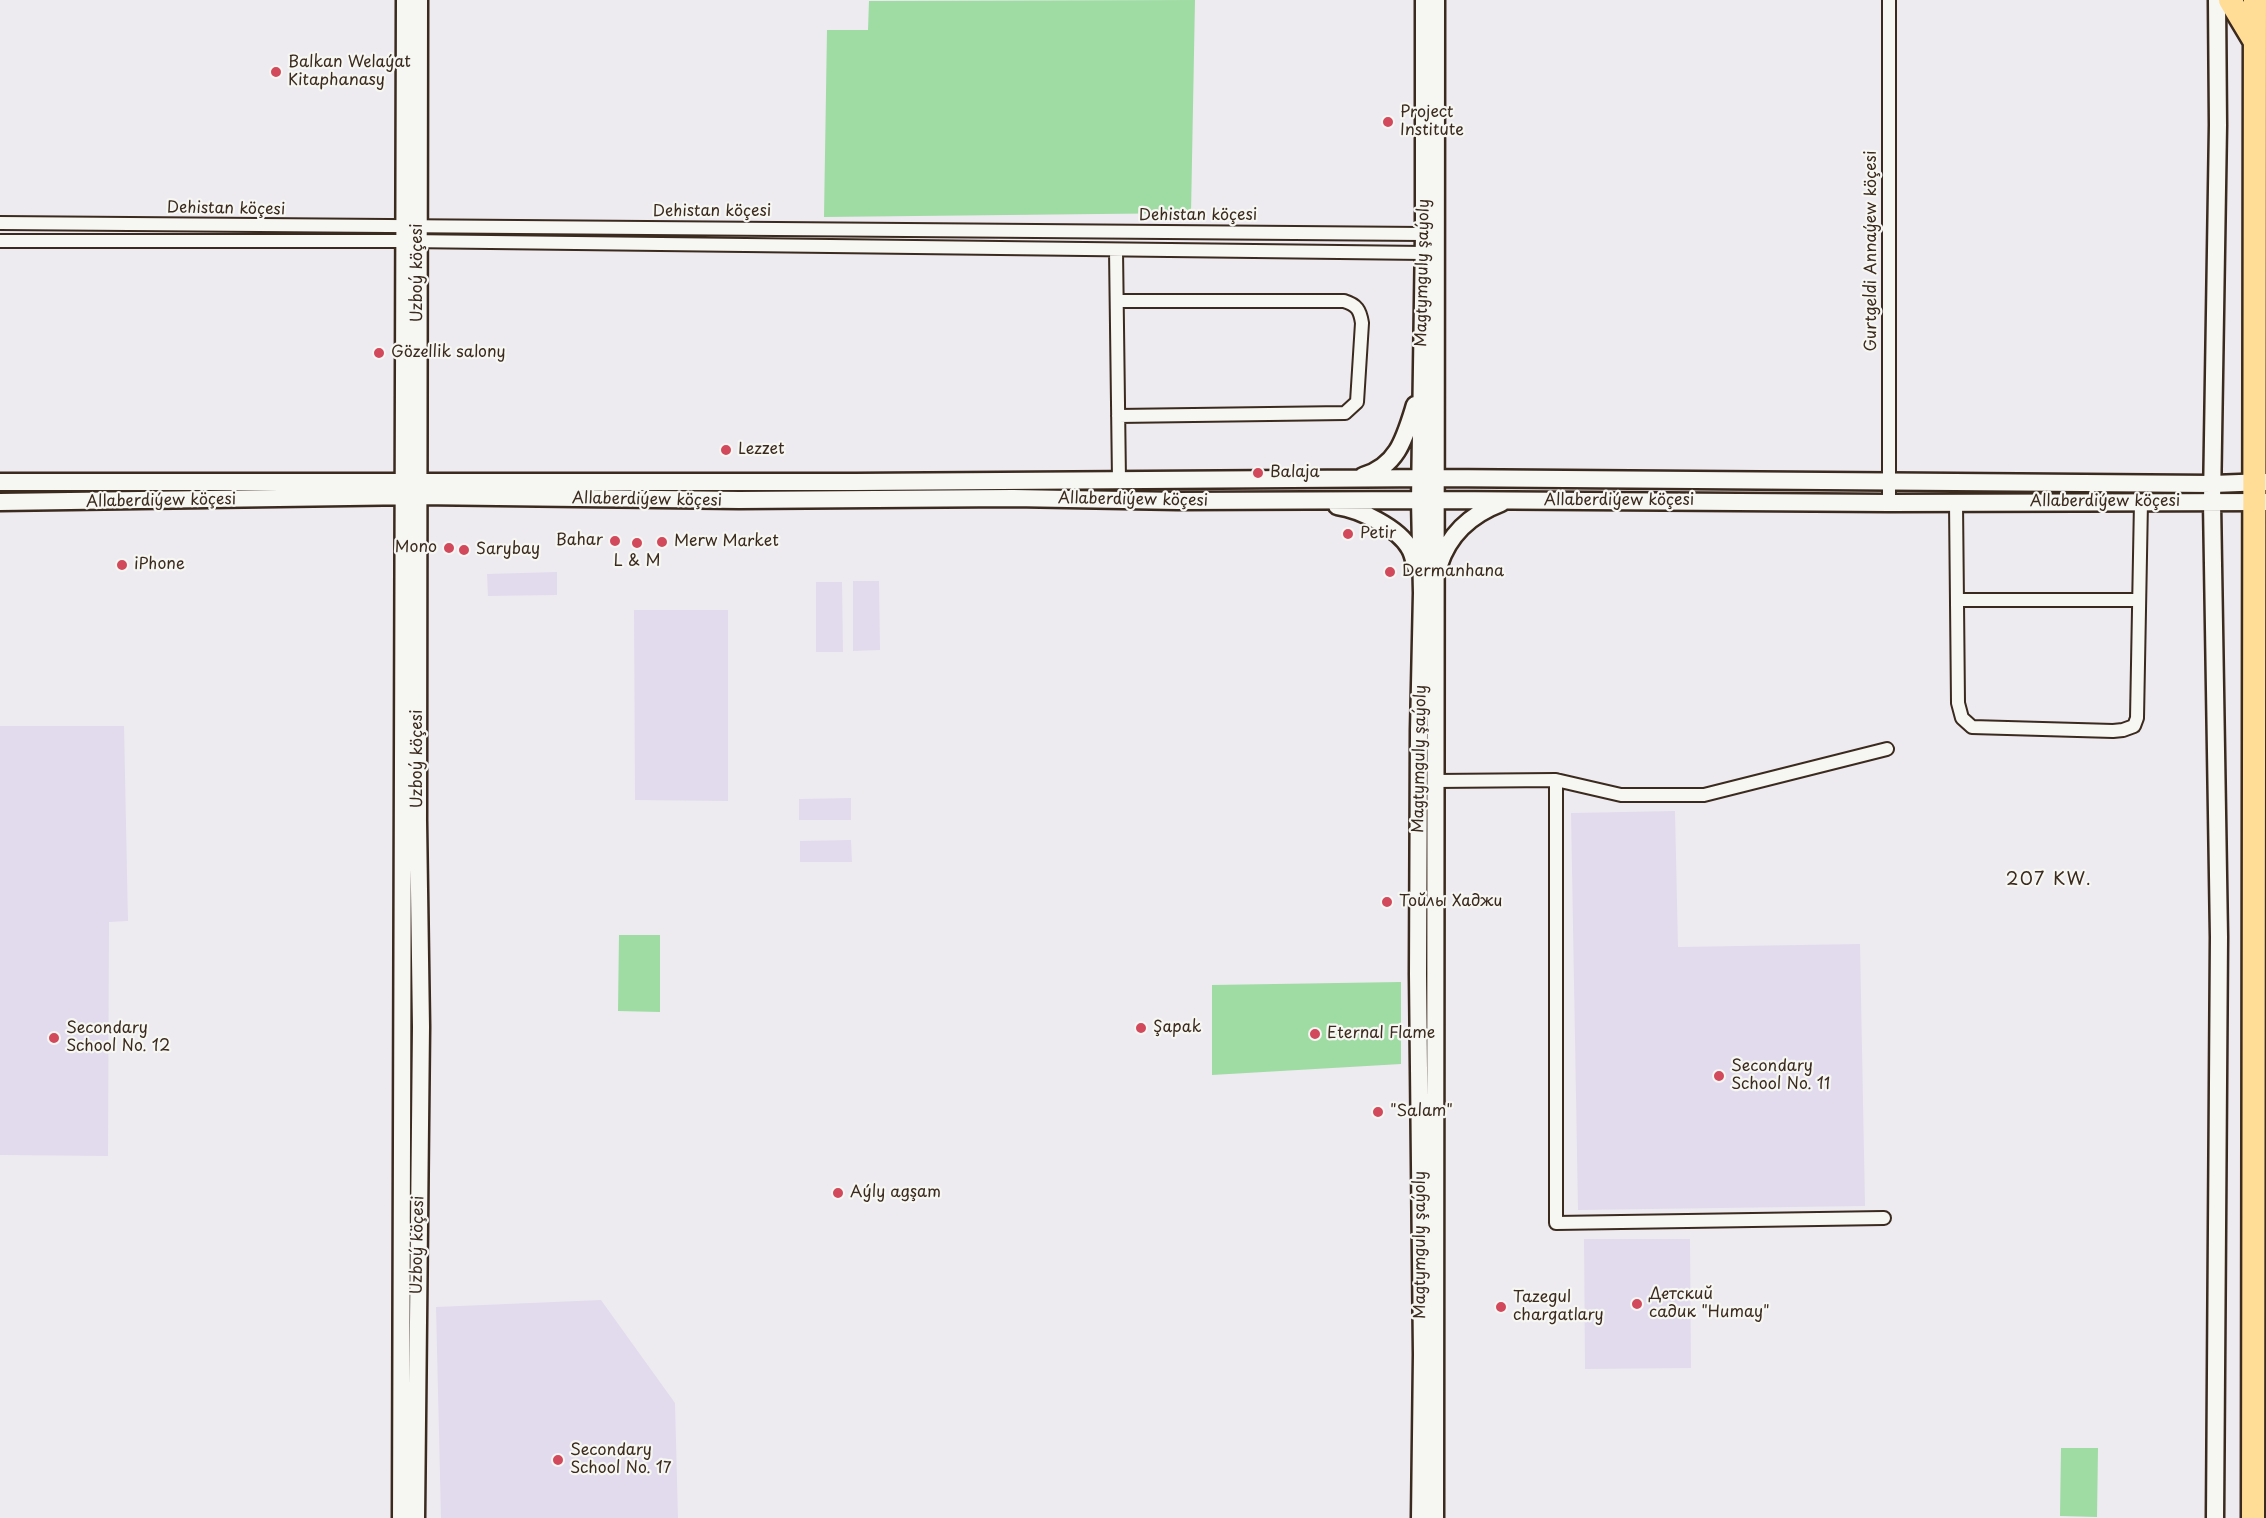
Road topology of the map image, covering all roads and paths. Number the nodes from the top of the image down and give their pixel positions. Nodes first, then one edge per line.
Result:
1 (405, 0) edge
2 (419, 0) edge
3 (1424, 0) edge
4 (1436, 0) edge
5 (1889, 0) edge
6 (2217, 0) edge
7 (2230, 0) edge
8 (2255, 0) edge
9 (2255, 41) junction
10 (0, 223) edge
11 (412, 234) junction
12 (1424, 234) junction
13 (0, 241) edge
14 (1116, 250) junction
15 (1424, 253) junction
16 (1117, 301) junction
17 (1421, 372) junction
18 (1118, 416) junction
19 (1428, 478) junction
20 (1354, 479) junction
21 (1119, 480) junction
22 (1889, 481) junction
23 (0, 482) edge
24 (2213, 484) junction
25 (410, 489) junction
26 (2260, 492) edge
27 (1420, 500) junction
28 (1437, 500) junction
29 (1508, 500) junction
30 (1294, 501) junction
31 (0, 502) edge
32 (2141, 502) junction
33 (2212, 502) junction
34 (1889, 503) junction
35 (1956, 503) junction
36 (1436, 574) junction
37 (1422, 593) junction
38 (1957, 600) junction
39 (2139, 600) junction
40 (1887, 749) dead end
41 (1556, 780) junction
42 (1435, 781) junction
43 (1884, 1218) dead end
44 (401, 1518) edge
45 (416, 1518) edge
46 (1420, 1518) edge
47 (1435, 1518) edge
48 (2215, 1518) edge
49 (2253, 1518) edge

1 - 11 street, Uzboý köçesi
2 - 11 street, Uzboý köçesi
3 - 12 street, Magtymguly şaýoly
4 - 19 street, Magtymguly şaýoly
5 - 22 street, Gurtgeldi Annaýew köçesi
6 - 24 street
7 - 9 highway
8 - 9 highway
9 - 26 highway
10 - 11 street, Dehistan köçesi
11 - 12 street, Dehistan köçesi
11 - 13 street, Dehistan köçesi
11 - 14 street, Dehistan köçesi
11 - 25 street, Uzboý köçesi
12 - 15 street, Magtymguly şaýoly
14 - 15 street, Dehistan köçesi
14 - 16 street
15 - 17 street, Magtymguly şaýoly
16 - 18 street
16 - 18 street
17 - 19 street, Magtymguly şaýoly
17 - 20 street
18 - 21 street
19 - 20 street, Allaberdiýew köçesi
19 - 22 street, Allaberdiýew köçesi
19 - 27 street, Magtymguly şaýoly
19 - 28 street, Magtymguly şaýoly
20 - 21 street, Allaberdiýew köçesi
21 - 25 street, Allaberdiýew köçesi
22 - 24 street, Allaberdiýew köçesi
22 - 34 street, Gurtgeldi Annaýew köçesi
23 - 25 street, Allaberdiýew köçesi
24 - 26 street, Allaberdiýew köçesi
24 - 33 street
25 - 30 street, Allaberdiýew köçesi
25 - 31 street, Allaberdiýew köçesi
25 - 44 street, Uzboý köçesi
25 - 45 street, Uzboý köçesi
26 - 33 street, Allaberdiýew köçesi
26 - 49 highway
27 - 28 street, Allaberdiýew köçesi
27 - 30 street, Allaberdiýew köçesi
27 - 37 street, Magtymguly şaýoly
28 - 29 street, Allaberdiýew köçesi
28 - 36 street, Magtymguly şaýoly
29 - 34 street, Allaberdiýew köçesi
29 - 36 street
30 - 37 street
32 - 33 street, Allaberdiýew köçesi
32 - 35 street, Allaberdiýew köçesi
32 - 39 street
33 - 48 street
34 - 35 street, Allaberdiýew köçesi
35 - 38 street
36 - 42 street, Magtymguly şaýoly
37 - 46 street, Magtymguly şaýoly
38 - 39 street
38 - 39 street
40 - 41 street
41 - 42 street
41 - 43 street
42 - 47 street, Magtymguly şaýoly

